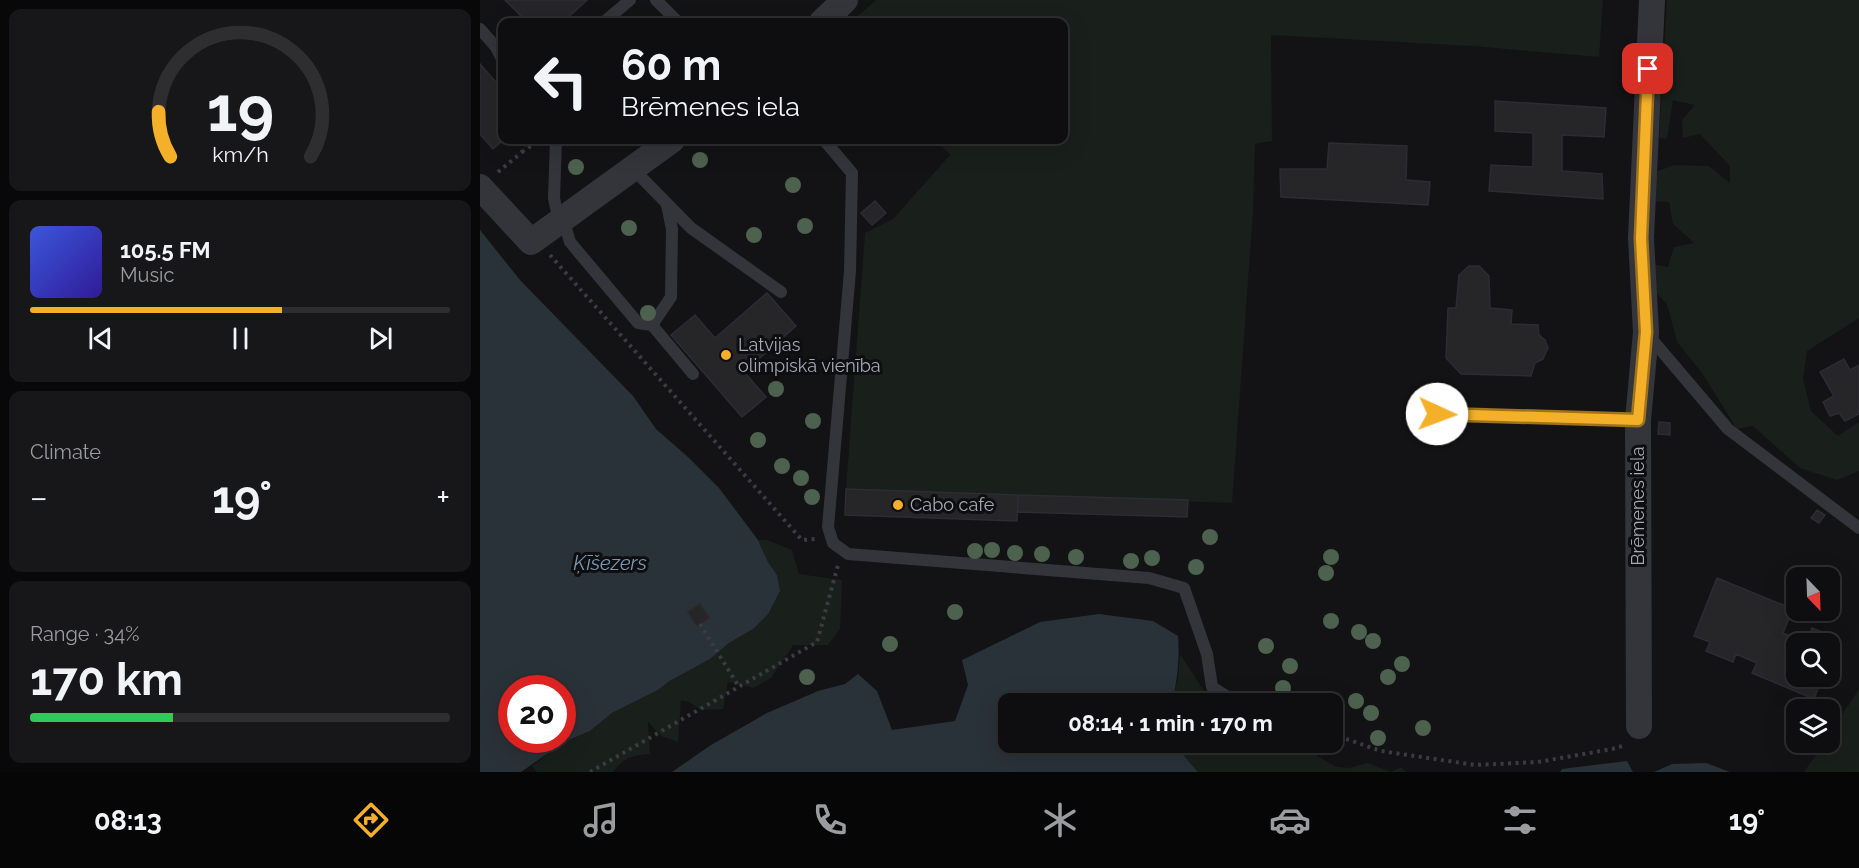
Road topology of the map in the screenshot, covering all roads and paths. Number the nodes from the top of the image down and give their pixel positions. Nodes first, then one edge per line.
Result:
1 (630, 0) edge
2 (656, 0) edge
3 (845, 0) edge
4 (1652, 0) edge
5 (609, 18) edge
6 (674, 18) edge
7 (826, 18) edge
8 (480, 29) edge
9 (498, 51) edge
10 (525, 144) edge
11 (534, 144) edge
12 (556, 144) edge
13 (666, 144) edge
14 (827, 144) edge
15 (522, 152) junction
16 (632, 168) junction
17 (480, 187) edge
18 (667, 205) junction
19 (563, 218) junction
20 (533, 240) junction
21 (781, 292) dead end
22 (652, 325) junction
23 (1646, 332) junction
24 (693, 374) dead end
25 (1437, 414) dead end
26 (1638, 420) junction
27 (1859, 528) edge
28 (831, 537) junction
29 (842, 550) junction
30 (700, 624) dead end
31 (739, 687) junction
32 (1222, 693) edge
33 (1640, 726) joint
34 (1343, 738) edge
35 (590, 772) edge

1 - 5 lane
2 - 6 lane
3 - 7 street
4 - 23 street, Brēmenes iela
8 - 9 lane
10 - 15 path
11 - 15 path
12 - 19 lane
13 - 16 street
14 - 28 lane
15 - 17 path
16 - 18 lane
16 - 19 street
17 - 20 street
18 - 21 lane
18 - 22 lane
19 - 20 street
19 - 22 lane
20 - 28 path
22 - 24 lane
23 - 26 street, Brēmenes iela
23 - 27 lane
25 - 26 lane
26 - 33 street, Brēmenes iela
28 - 29 lane
29 - 31 path
29 - 32 lane
30 - 31 path
31 - 35 path
33 - 34 path

